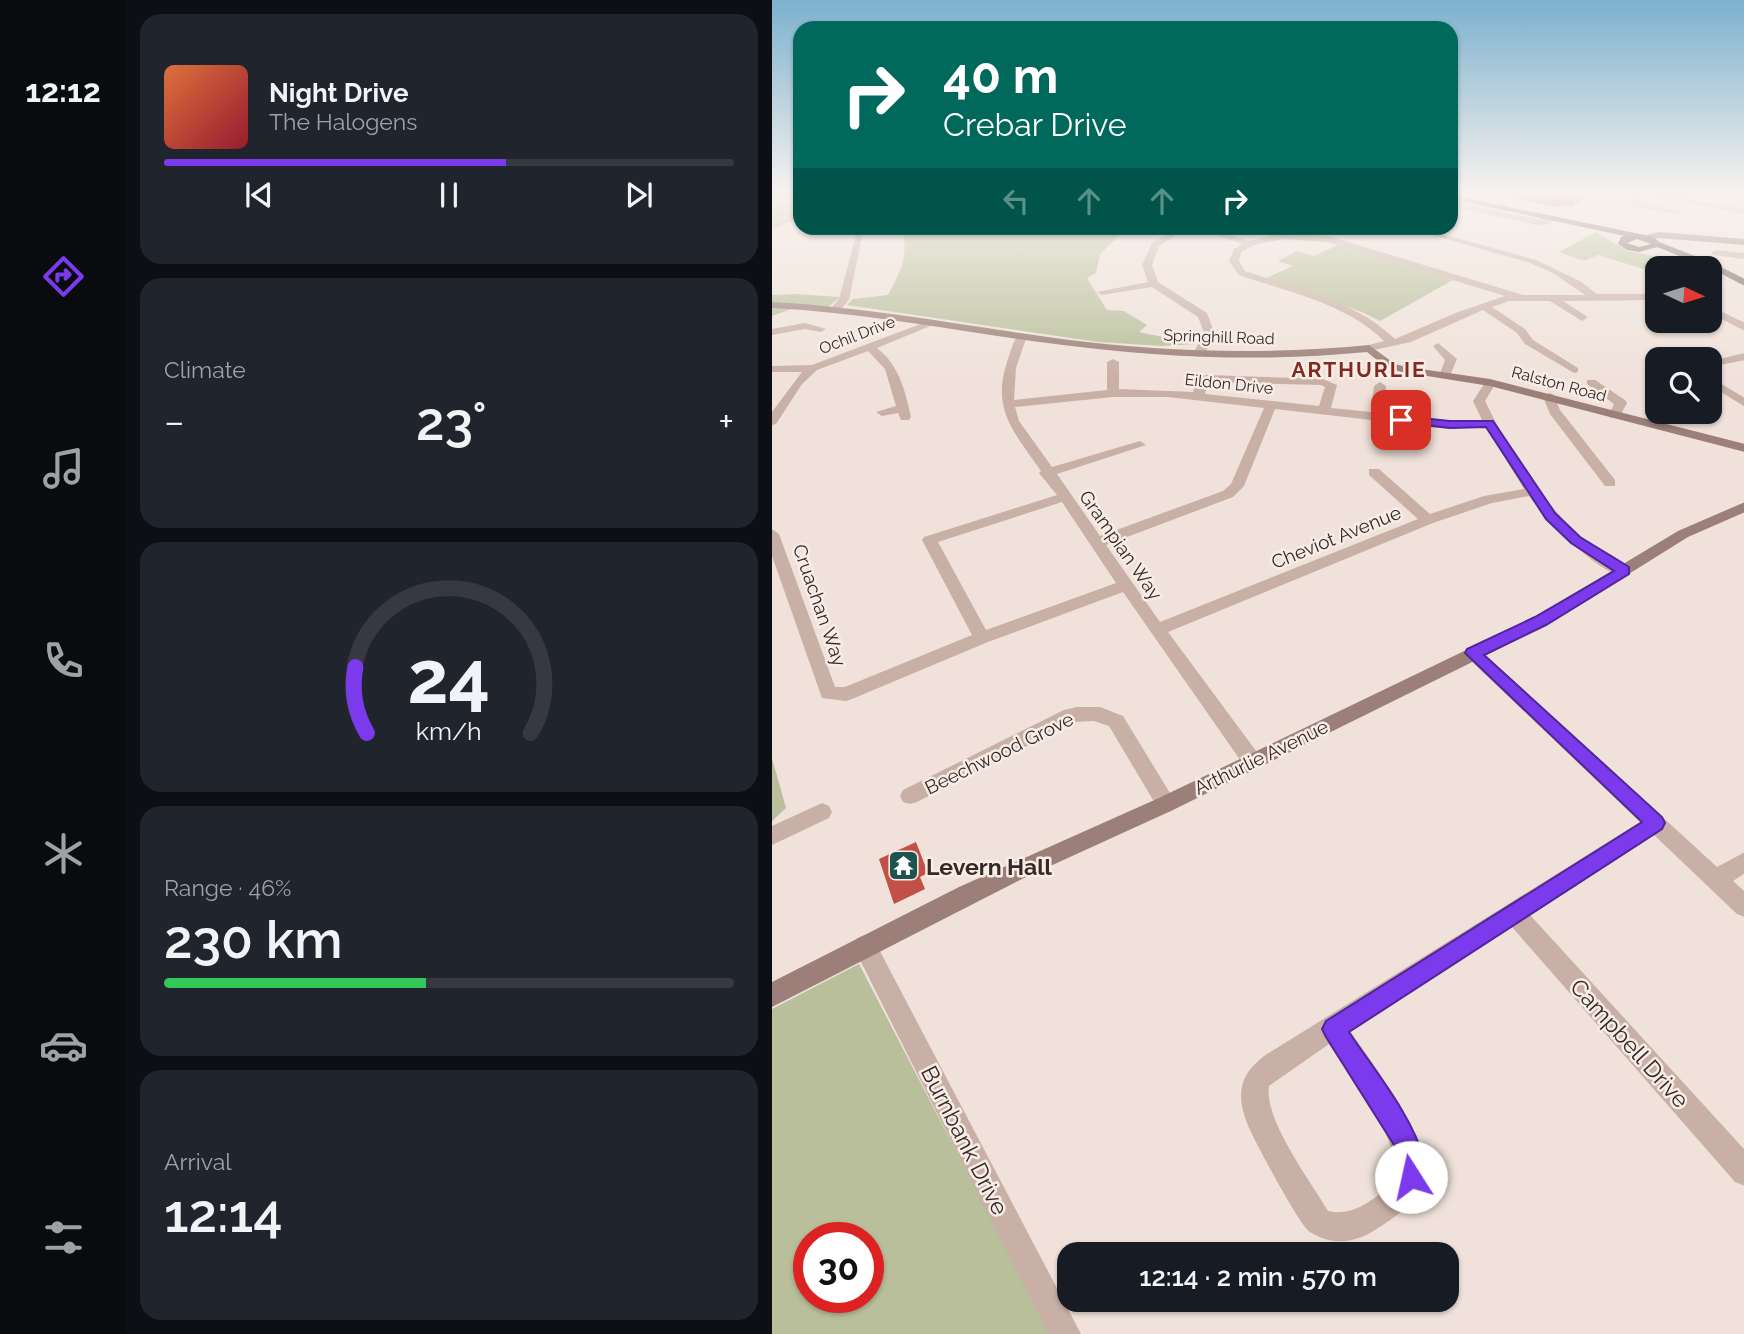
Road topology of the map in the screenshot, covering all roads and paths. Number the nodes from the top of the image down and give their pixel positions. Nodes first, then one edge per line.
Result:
1 (854, 254) edge
2 (1150, 254) edge
3 (1236, 254) edge
4 (1378, 254) edge
5 (1506, 254) edge
6 (1684, 254) edge
7 (1722, 279) edge
8 (1744, 283) edge
9 (1154, 284) junction
10 (1102, 292) dead end
11 (1744, 292) edge
12 (1550, 296) junction
13 (1519, 297) junction
14 (1594, 297) junction
15 (1645, 297) edge
16 (772, 305) edge
17 (1484, 306) junction
18 (836, 308) junction
19 (1722, 316) edge
20 (1582, 318) dead end
21 (935, 322) junction
22 (1744, 328) edge
23 (821, 329) dead end
24 (772, 332) edge
25 (1022, 336) junction
26 (1392, 344) junction
27 (868, 346) junction
28 (1438, 346) dead end
29 (1369, 348) junction
30 (1199, 354) junction
31 (1744, 356) edge
32 (1722, 361) edge
33 (1113, 362) dead end
34 (813, 368) junction
35 (772, 369) edge
36 (1574, 370) dead end
37 (1445, 376) junction
38 (1591, 382) dead end
39 (1490, 383) junction
40 (1380, 386) dead end
41 (1722, 388) edge
42 (1113, 393) junction
43 (1198, 396) junction
44 (1549, 397) junction
45 (1007, 404) junction
46 (1744, 404) edge
47 (1271, 405) junction
48 (1324, 410) junction
49 (882, 412) dead end
50 (1615, 415) junction
51 (1377, 417) junction
52 (772, 421) edge
53 (1489, 423) junction
54 (1140, 445) dead end
55 (1744, 448) edge
56 (1374, 472) dead end
57 (1046, 473) junction
58 (1610, 483) dead end
59 (1534, 491) junction
60 (1064, 497) junction
61 (1744, 506) edge
62 (1428, 520) junction
63 (772, 534) edge
64 (1096, 543) junction
65 (1624, 571) junction
66 (1126, 585) junction
67 (1157, 631) junction
68 (982, 638) junction
69 (1473, 653) junction
70 (1252, 761) junction
71 (910, 796) dead end
72 (1166, 804) junction
73 (822, 812) dead end
74 (1656, 823) junction
75 (772, 836) edge
76 (1744, 861) edge
77 (1716, 880) junction
78 (1744, 906) edge
79 (1515, 914) junction
80 (865, 946) junction
81 (772, 995) edge
82 (1334, 1029) junction
83 (1744, 1172) edge
84 (1065, 1334) edge

1 - 18 street
2 - 9 street
3 - 26 street
4 - 13 street
5 - 14 street
6 - 8 main road
7 - 11 main road
9 - 10 street
9 - 30 street
12 - 13 street, Springhill Road
12 - 14 street, Springhill Road
12 - 20 street
13 - 17 street, Springhill Road
14 - 15 street, Springhill Road
16 - 18 street, Springhill Road
17 - 26 street, Springhill Road
17 - 36 street
18 - 21 street, Springhill Road
19 - 22 street
21 - 25 street, Springhill Road
21 - 27 street, Ochil Drive
23 - 24 street
25 - 30 street, Springhill Road
25 - 45 street
26 - 29 street, Springhill Road
27 - 34 street, Ochil Drive
27 - 49 street
28 - 37 street
29 - 30 street, Springhill Road
29 - 37 street, Ralston Road
31 - 32 street
33 - 42 street
34 - 35 street
34 - 52 street, Ochil Drive
37 - 39 street, Ralston Road
38 - 50 street
39 - 44 street, Ralston Road
39 - 53 street
40 - 51 street
41 - 46 street
42 - 43 street, Eildon Drive
42 - 45 street, Eildon Drive
43 - 47 street, Eildon Drive
43 - 48 street
44 - 50 street, Ralston Road
44 - 58 street
45 - 57 street, Grampian Way
47 - 48 street, Eildon Drive
47 - 64 street
48 - 51 street, Eildon Drive
50 - 55 street, Ralston Road
51 - 53 street, Eildon Drive
53 - 59 street
54 - 57 street
56 - 62 street
57 - 60 street, Grampian Way
59 - 62 street, Cheviot Avenue
59 - 65 street
60 - 64 street, Grampian Way
60 - 68 street
61 - 65 street, Arthurlie Avenue
62 - 67 street, Cheviot Avenue
63 - 68 street, Cruachan Way
64 - 66 street, Grampian Way
65 - 69 street, Arthurlie Avenue
66 - 67 street, Grampian Way
66 - 68 street
67 - 70 street, Grampian Way
69 - 70 street, Arthurlie Avenue
69 - 74 street
70 - 72 street, Arthurlie Avenue
71 - 72 street, Beechwood Grove
72 - 80 street, Arthurlie Avenue
73 - 75 street
74 - 77 street
74 - 79 street
76 - 77 street
77 - 78 street
79 - 82 street
79 - 83 street, Campbell Drive
80 - 81 street, Arthurlie Avenue
80 - 84 street, Burnbank Drive
82 - 82 street

